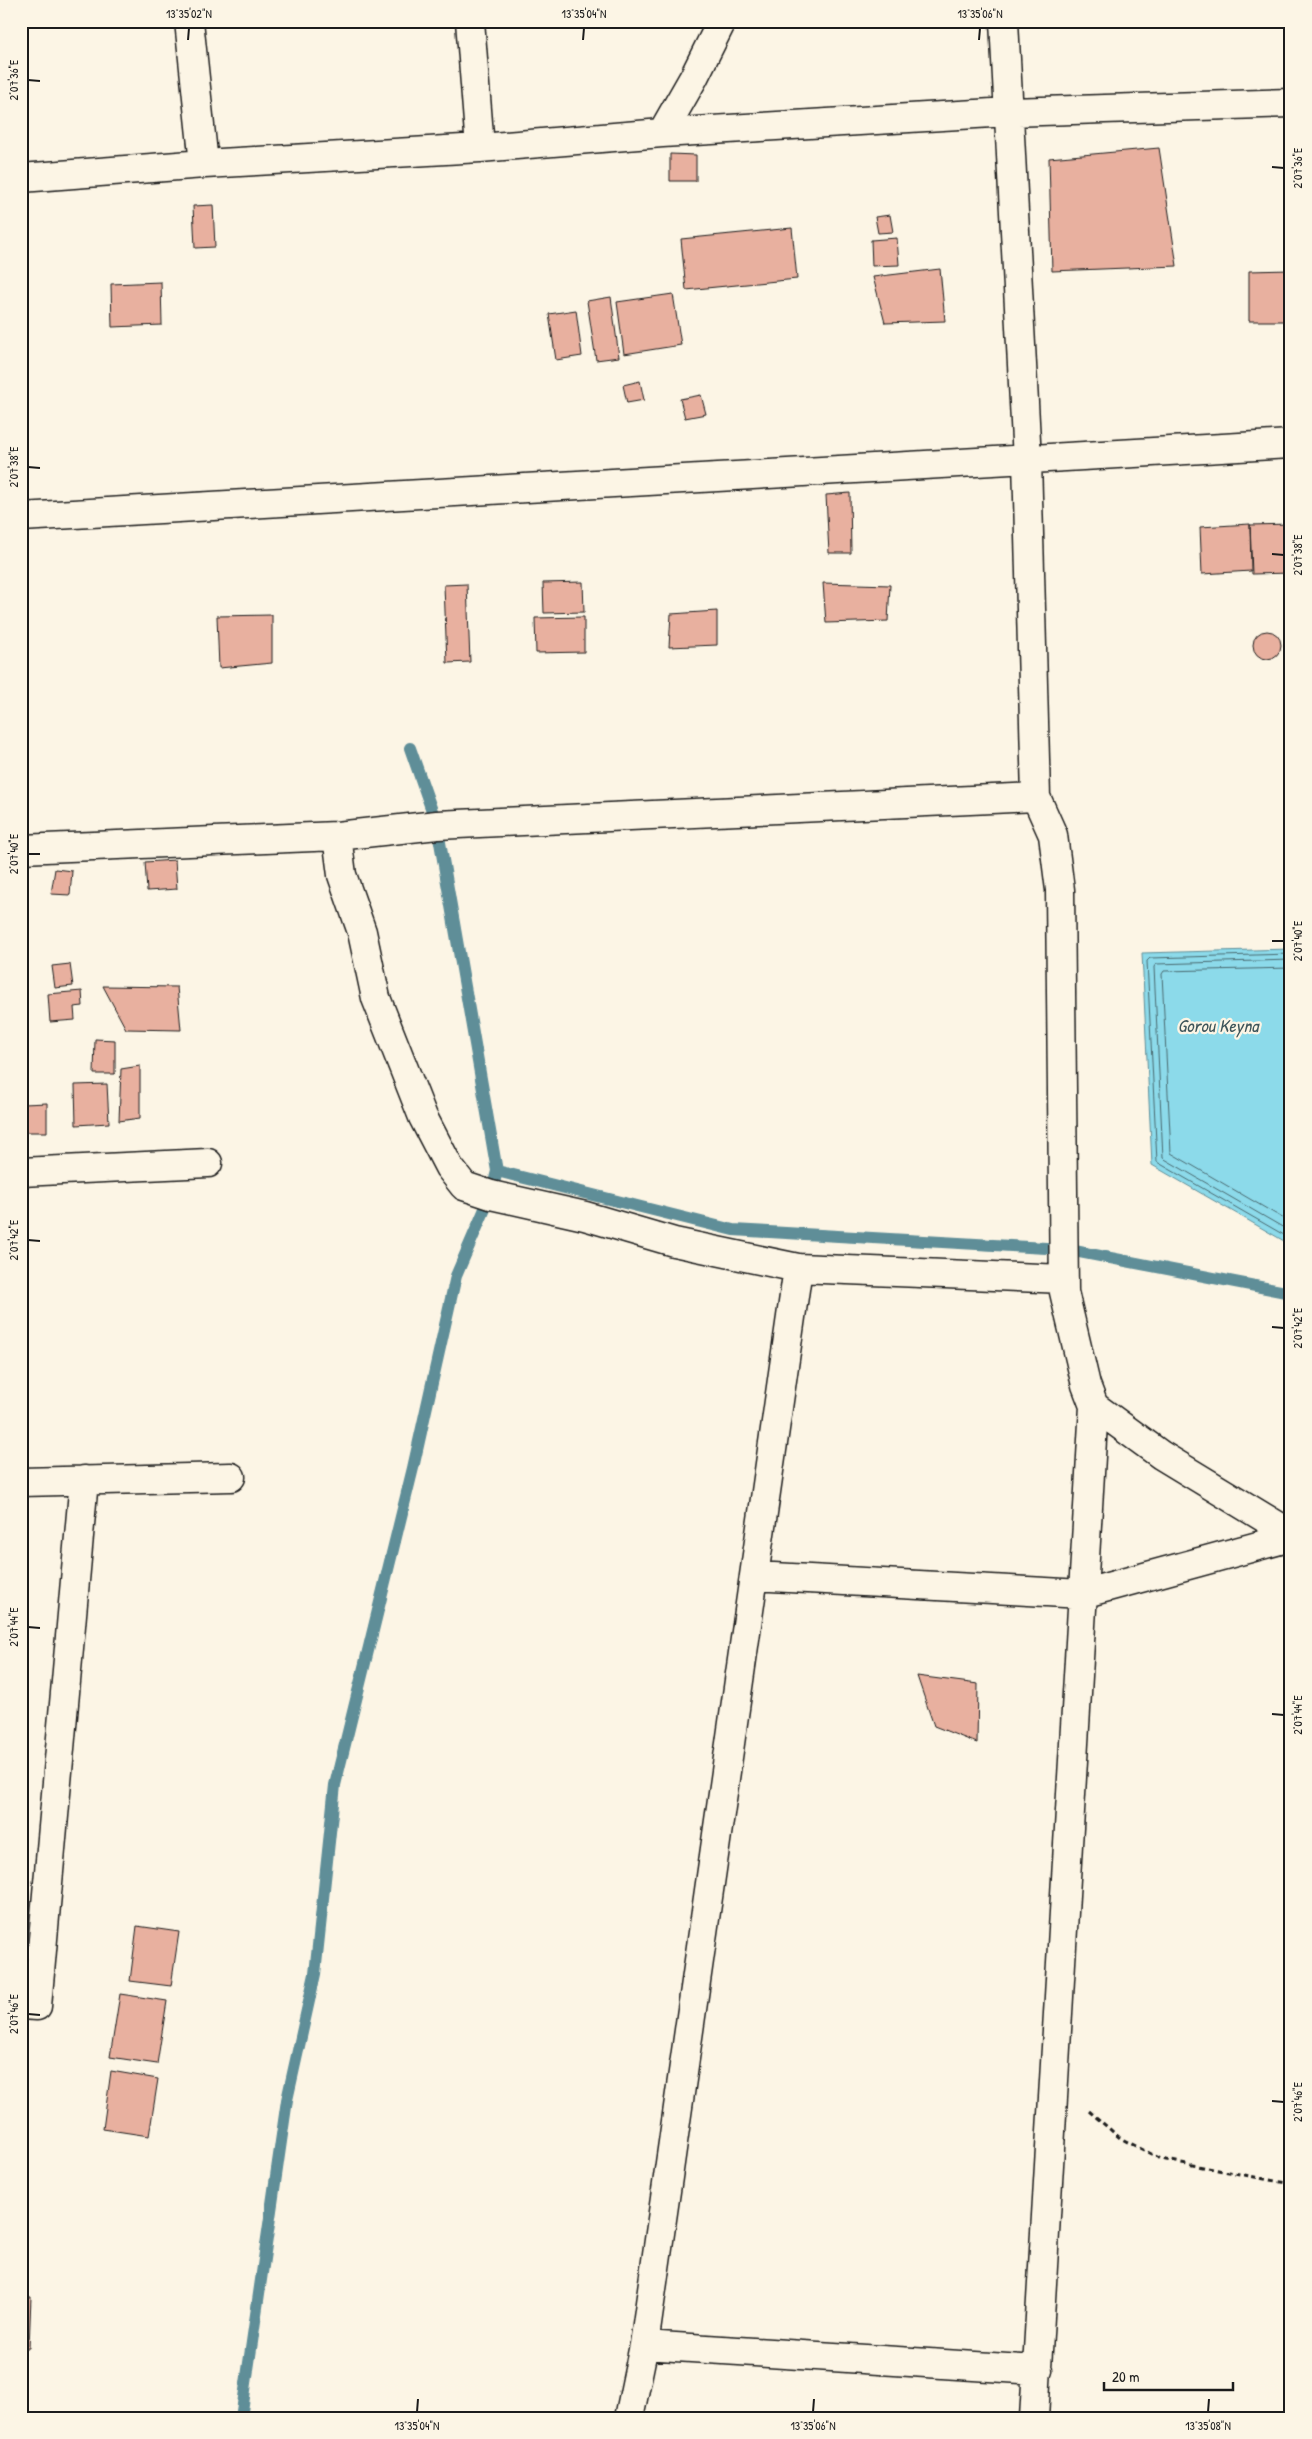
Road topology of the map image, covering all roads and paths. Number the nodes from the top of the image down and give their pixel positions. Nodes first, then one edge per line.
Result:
1 (189, 21) edge
2 (470, 21) edge
3 (722, 21) edge
4 (1004, 21) edge
5 (1291, 103) edge
6 (1009, 112) junction
7 (662, 133) junction
8 (480, 148) junction
9 (204, 164) junction
10 (21, 178) edge
11 (1291, 444) edge
12 (1027, 460) junction
13 (21, 517) edge
14 (1036, 797) junction
15 (336, 836) junction
16 (21, 849) edge
17 (208, 1163) dead end
18 (21, 1172) edge
19 (798, 1268) junction
20 (1064, 1279) junction
21 (1094, 1406) junction
22 (231, 1477) dead end
23 (84, 1480) junction
24 (21, 1482) edge
25 (1291, 1536) edge
26 (754, 1576) junction
27 (1082, 1594) junction
28 (21, 2005) edge
29 (1055, 2080) junction
30 (1291, 2184) edge
31 (644, 2345) junction
32 (1038, 2370) junction
33 (628, 2418) edge
34 (1034, 2418) edge

1 - 9 street
2 - 8 street
3 - 7 street
4 - 6 street
5 - 6 street
6 - 7 street
6 - 12 street
7 - 8 street
8 - 9 street
9 - 10 street
11 - 12 street
12 - 13 street
12 - 14 street
14 - 15 street
14 - 20 street
15 - 16 street
15 - 19 street
17 - 18 street
19 - 20 street
19 - 26 street
20 - 21 street
21 - 25 street
21 - 27 street
22 - 23 street
23 - 24 street
23 - 28 street
25 - 27 street
26 - 27 street
26 - 31 street
27 - 29 street
29 - 30 path
29 - 32 street
31 - 32 street
31 - 33 street
32 - 34 street

